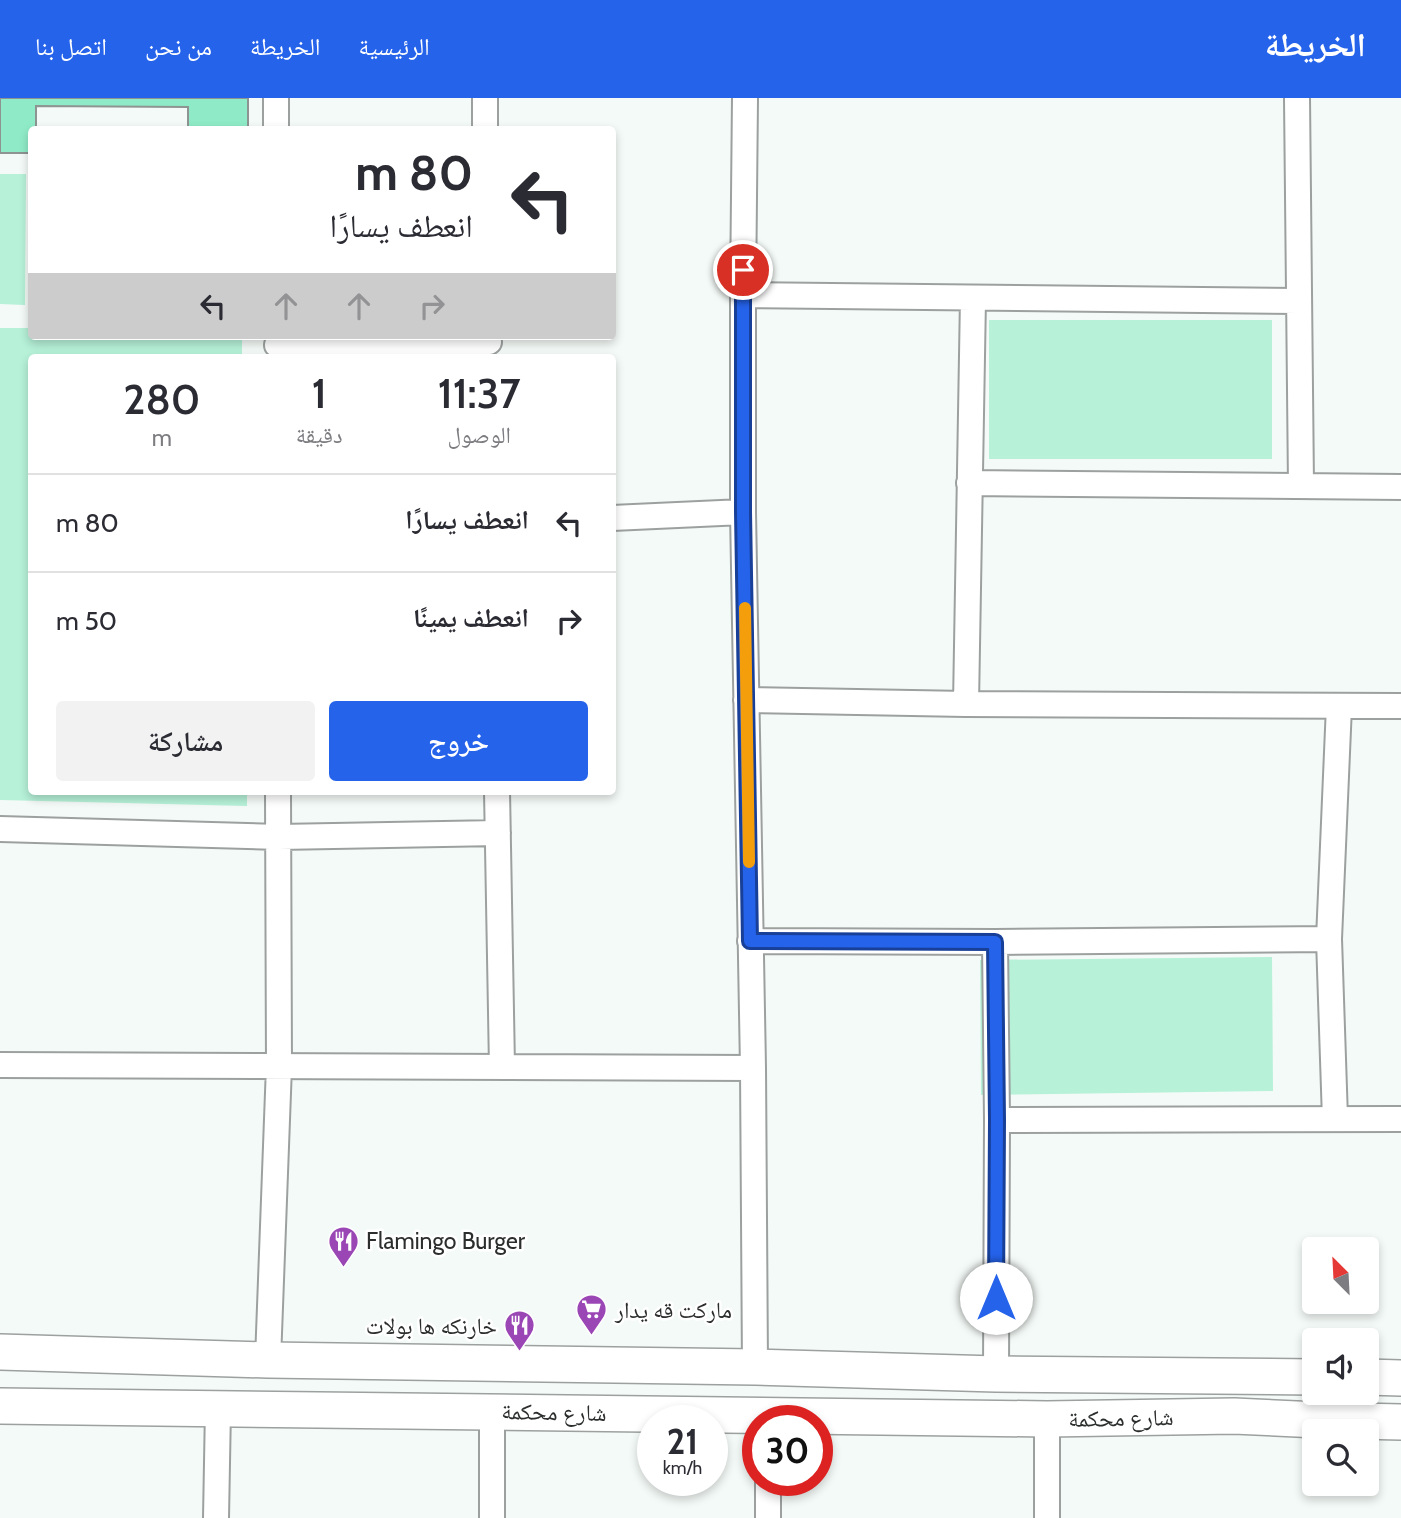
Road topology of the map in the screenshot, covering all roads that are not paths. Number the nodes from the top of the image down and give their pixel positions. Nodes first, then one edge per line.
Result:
1 (276, 98) edge
2 (485, 98) edge
3 (745, 98) edge
4 (1297, 98) edge
5 (276, 126) edge
6 (485, 126) edge
7 (743, 295) junction
8 (972, 298) junction
9 (1298, 301) junction
10 (489, 345) edge
11 (277, 346) edge
12 (969, 483) junction
13 (1301, 486) junction
14 (1401, 486) edge
15 (743, 512) junction
16 (616, 518) edge
17 (746, 701) junction
18 (966, 704) junction
19 (1339, 706) junction
20 (1401, 706) edge
21 (278, 795) edge
22 (497, 795) edge
23 (0, 829) edge
24 (498, 833) junction
25 (279, 837) junction
26 (1329, 939) junction
27 (750, 941) junction
28 (995, 942) junction
29 (0, 1065) edge
30 (279, 1066) junction
31 (502, 1067) junction
32 (753, 1068) junction
33 (1335, 1119) junction
34 (1401, 1119) edge
35 (997, 1120) junction
36 (0, 1352) edge
37 (268, 1360) junction
38 (755, 1367) junction
39 (996, 1374) junction
40 (1234, 1375) junction
41 (1302, 1377) edge
42 (1379, 1377) edge
43 (1401, 1378) edge
44 (0, 1406) edge
45 (218, 1408) junction
46 (492, 1410) junction
47 (1234, 1416) junction
48 (742, 1417) edge
49 (833, 1418) edge
50 (1047, 1419) junction
51 (1302, 1419) edge
52 (1379, 1421) edge
53 (1401, 1422) edge
54 (768, 1496) edge
55 (216, 1518) edge
56 (492, 1518) edge
57 (768, 1518) edge
58 (1047, 1518) edge

1 - 5 street
2 - 6 street
3 - 7 street
4 - 9 street
7 - 8 street
7 - 15 street
8 - 9 street
8 - 12 street
9 - 13 street
10 - 11 street
12 - 13 street
12 - 18 street
13 - 14 street
15 - 16 street
15 - 17 street
17 - 18 street
17 - 27 street
18 - 19 street
19 - 20 street
19 - 26 street
21 - 25 street
22 - 24 street
23 - 25 street
24 - 25 street
24 - 31 street
25 - 30 street
26 - 28 street
26 - 33 street
27 - 28 street
27 - 32 street
28 - 35 street
29 - 30 street
30 - 31 street
30 - 37 street
31 - 32 street
32 - 38 street
33 - 34 street
33 - 35 street
35 - 39 street
36 - 37 main road, شارع محكمة
37 - 38 main road, شارع محكمة
38 - 39 main road, شارع محكمة
39 - 40 main road, شارع محكمة
40 - 41 main road, شارع محكمة
40 - 47 main road
42 - 43 main road
44 - 45 main road, شارع محكمة
45 - 46 main road, شارع محكمة
45 - 55 street
46 - 48 main road, شارع محكمة
46 - 56 street
47 - 50 main road, شارع محكمة
47 - 51 main road, شارع محكمة
49 - 50 main road, شارع محكمة
50 - 58 street
52 - 53 main road, شارع محكمة
54 - 57 street

